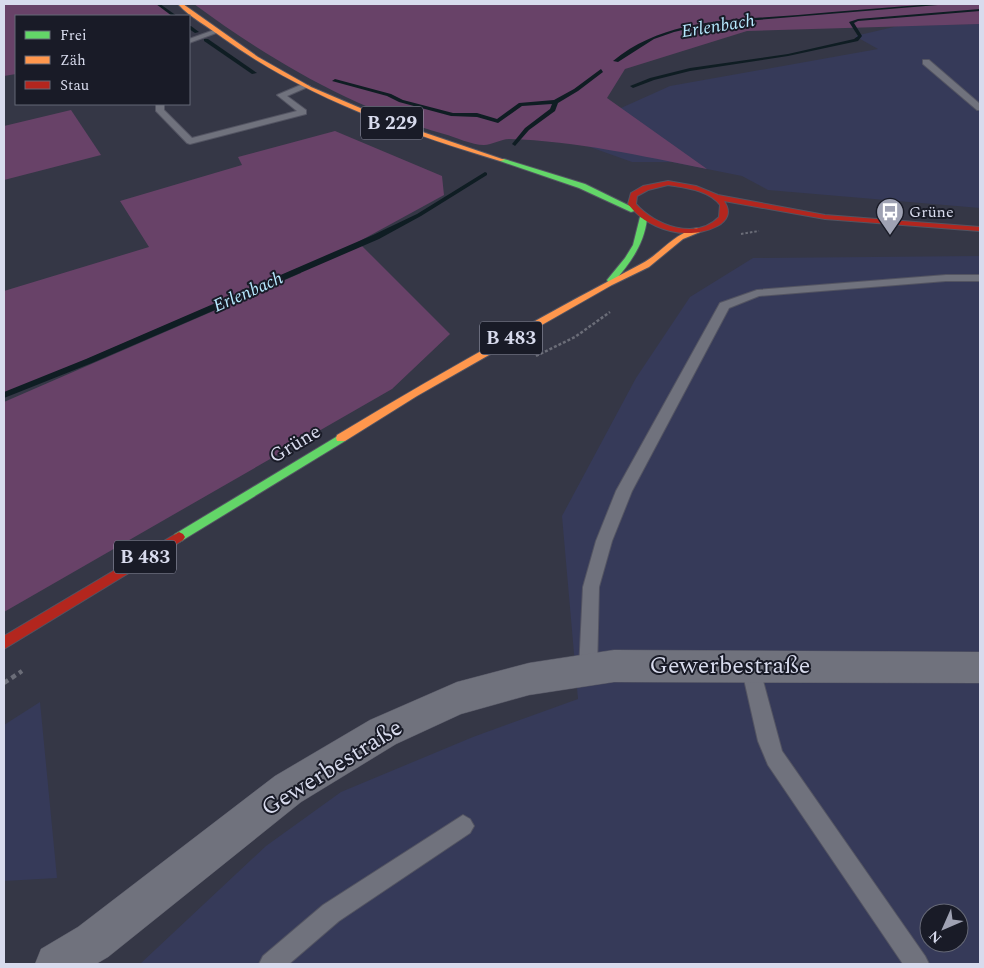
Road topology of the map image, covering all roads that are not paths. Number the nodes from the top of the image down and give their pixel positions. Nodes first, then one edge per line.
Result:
1 (180, 4) edge
2 (217, 31) junction
3 (190, 41) edge
4 (926, 62) dead end
5 (306, 86) junction
6 (160, 105) edge
7 (980, 108) edge
8 (539, 170) junction
9 (595, 180) dead end
10 (632, 186) dead end
11 (649, 186) junction
12 (716, 197) junction
13 (634, 210) junction
14 (825, 217) junction
15 (643, 219) junction
16 (775, 219) dead end
17 (735, 220) dead end
18 (718, 222) junction
19 (980, 229) edge
20 (697, 230) junction
21 (980, 278) edge
22 (608, 283) junction
23 (4, 643) edge
24 (750, 666) junction
25 (980, 668) edge
26 (588, 670) junction
27 (463, 826) dead end
28 (56, 964) edge
29 (271, 964) edge
30 (916, 964) edge

1 - 2 main road, B 229
2 - 3 lane
2 - 5 main road, B 229
4 - 7 lane
5 - 6 lane
5 - 8 main road, B 229
8 - 9 main road, B 229
8 - 13 main road, B 229
10 - 11 main road
11 - 12 main road
11 - 13 main road
12 - 14 main road
12 - 18 main road
13 - 15 main road
14 - 16 main road
14 - 19 main road
15 - 20 main road
15 - 22 main road, Grüne / B 483
17 - 18 main road, Grüne
18 - 20 main road, Grüne
20 - 22 main road, Grüne / B 483
21 - 26 lane
22 - 23 main road, Grüne / B 483
24 - 25 street, Gewerbestraße
24 - 26 street, Gewerbestraße
24 - 30 lane
26 - 28 street, Gewerbestraße
27 - 29 lane

